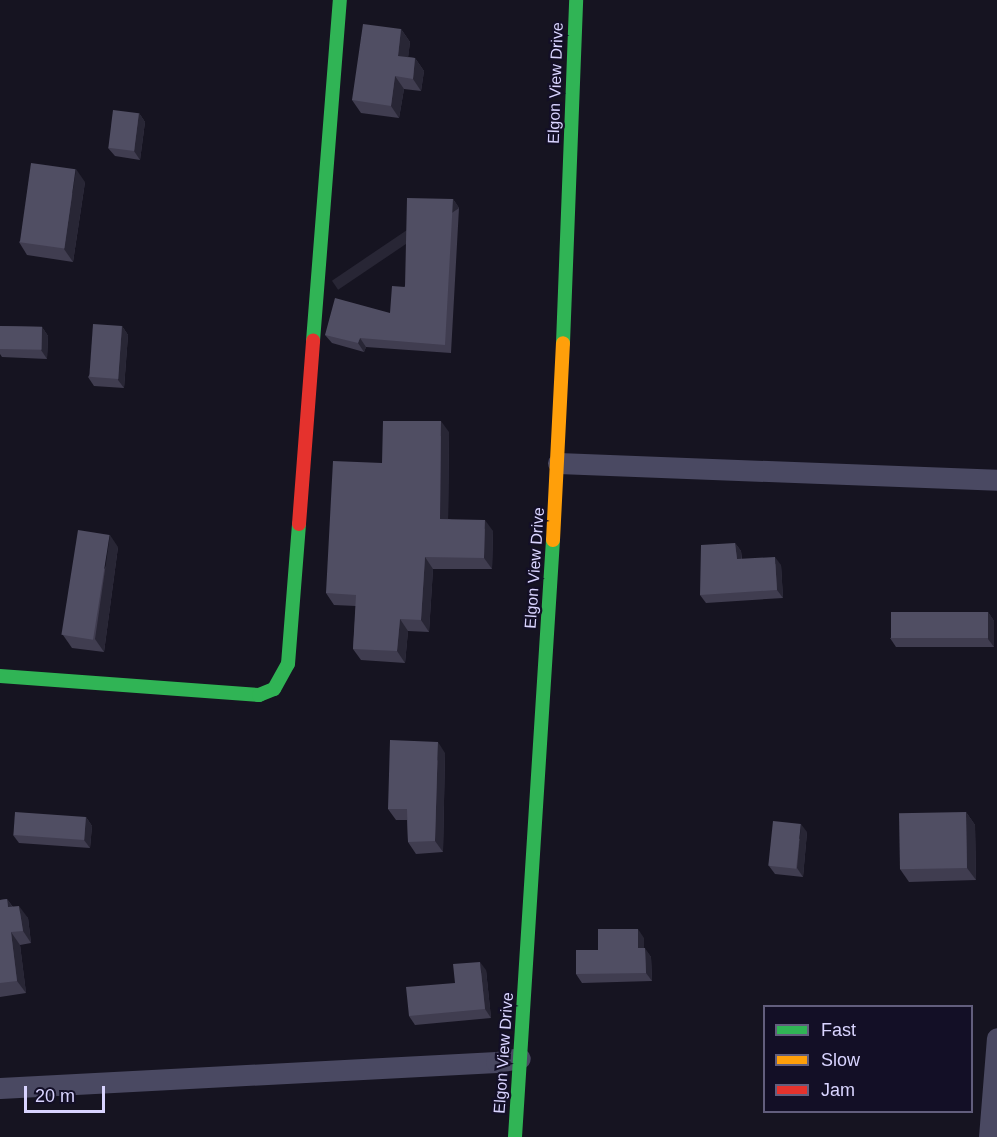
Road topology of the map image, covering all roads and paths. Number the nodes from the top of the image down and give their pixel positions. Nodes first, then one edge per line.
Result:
1 (340, 0) edge
2 (576, 0) edge
3 (558, 463) junction
4 (997, 480) edge
5 (0, 676) edge
6 (997, 1038) edge
7 (520, 1058) junction
8 (0, 1088) edge
9 (515, 1137) edge
10 (988, 1137) edge

1 - 5 street
2 - 3 street, Elgon View Drive
3 - 4 street
3 - 7 street, Elgon View Drive
6 - 10 street
7 - 8 street
7 - 9 street, Elgon View Drive

